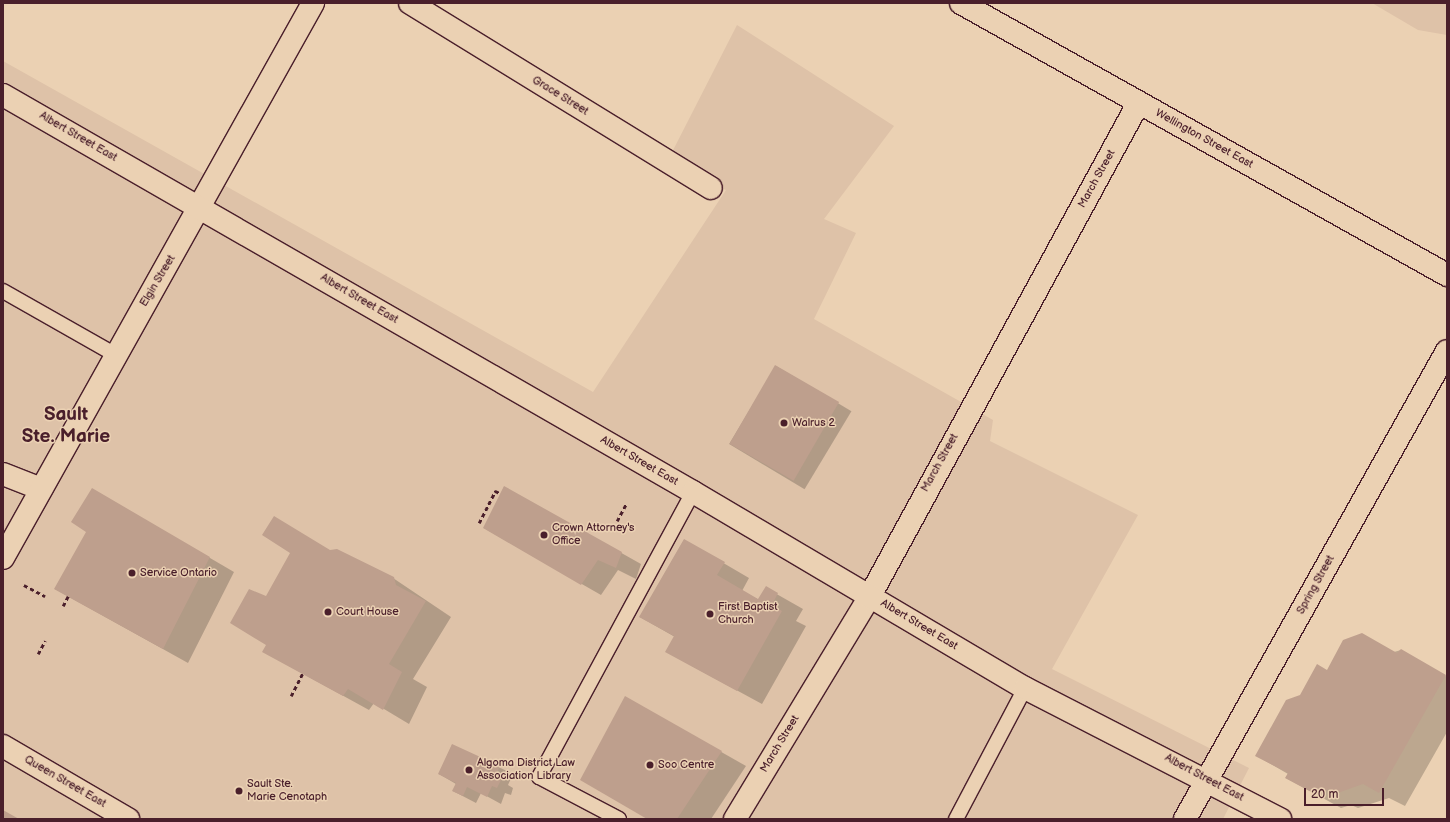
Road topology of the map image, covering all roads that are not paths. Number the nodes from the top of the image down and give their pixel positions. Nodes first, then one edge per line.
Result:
1 (313, 3) edge
2 (410, 3) edge
3 (961, 3) edge
4 (3, 95) edge
5 (1139, 102) junction
6 (711, 188) dead end
7 (201, 208) junction
8 (1447, 276) edge
9 (3, 291) edge
10 (1447, 351) edge
11 (114, 354) junction
12 (3, 474) edge
13 (41, 489) junction
14 (693, 492) junction
15 (3, 558) edge
16 (870, 596) junction
17 (1025, 688) junction
18 (3, 746) edge
19 (1207, 779) junction
20 (128, 819) edge
21 (619, 819) edge
22 (734, 819) edge
23 (956, 819) edge
24 (1185, 819) edge
25 (1280, 819) edge

1 - 7 street, Elgin Street
2 - 6 street, Grace Street
3 - 5 street, Wellington Street East
4 - 7 street, Albert Street East
5 - 8 street, Wellington Street East
5 - 16 street, March Street
7 - 11 street, Elgin Street
7 - 14 street, Albert Street East
9 - 11 lane
10 - 19 street, Spring Street
11 - 13 street, Elgin Street
12 - 13 street
13 - 15 street, Elgin Street
14 - 16 street, Albert Street East
14 - 21 lane
16 - 17 street, Albert Street East
16 - 22 street, March Street
17 - 19 street, Albert Street East
17 - 23 lane
18 - 20 street, Queen Street East
19 - 24 street, Spring Street
19 - 25 street, Albert Street East

